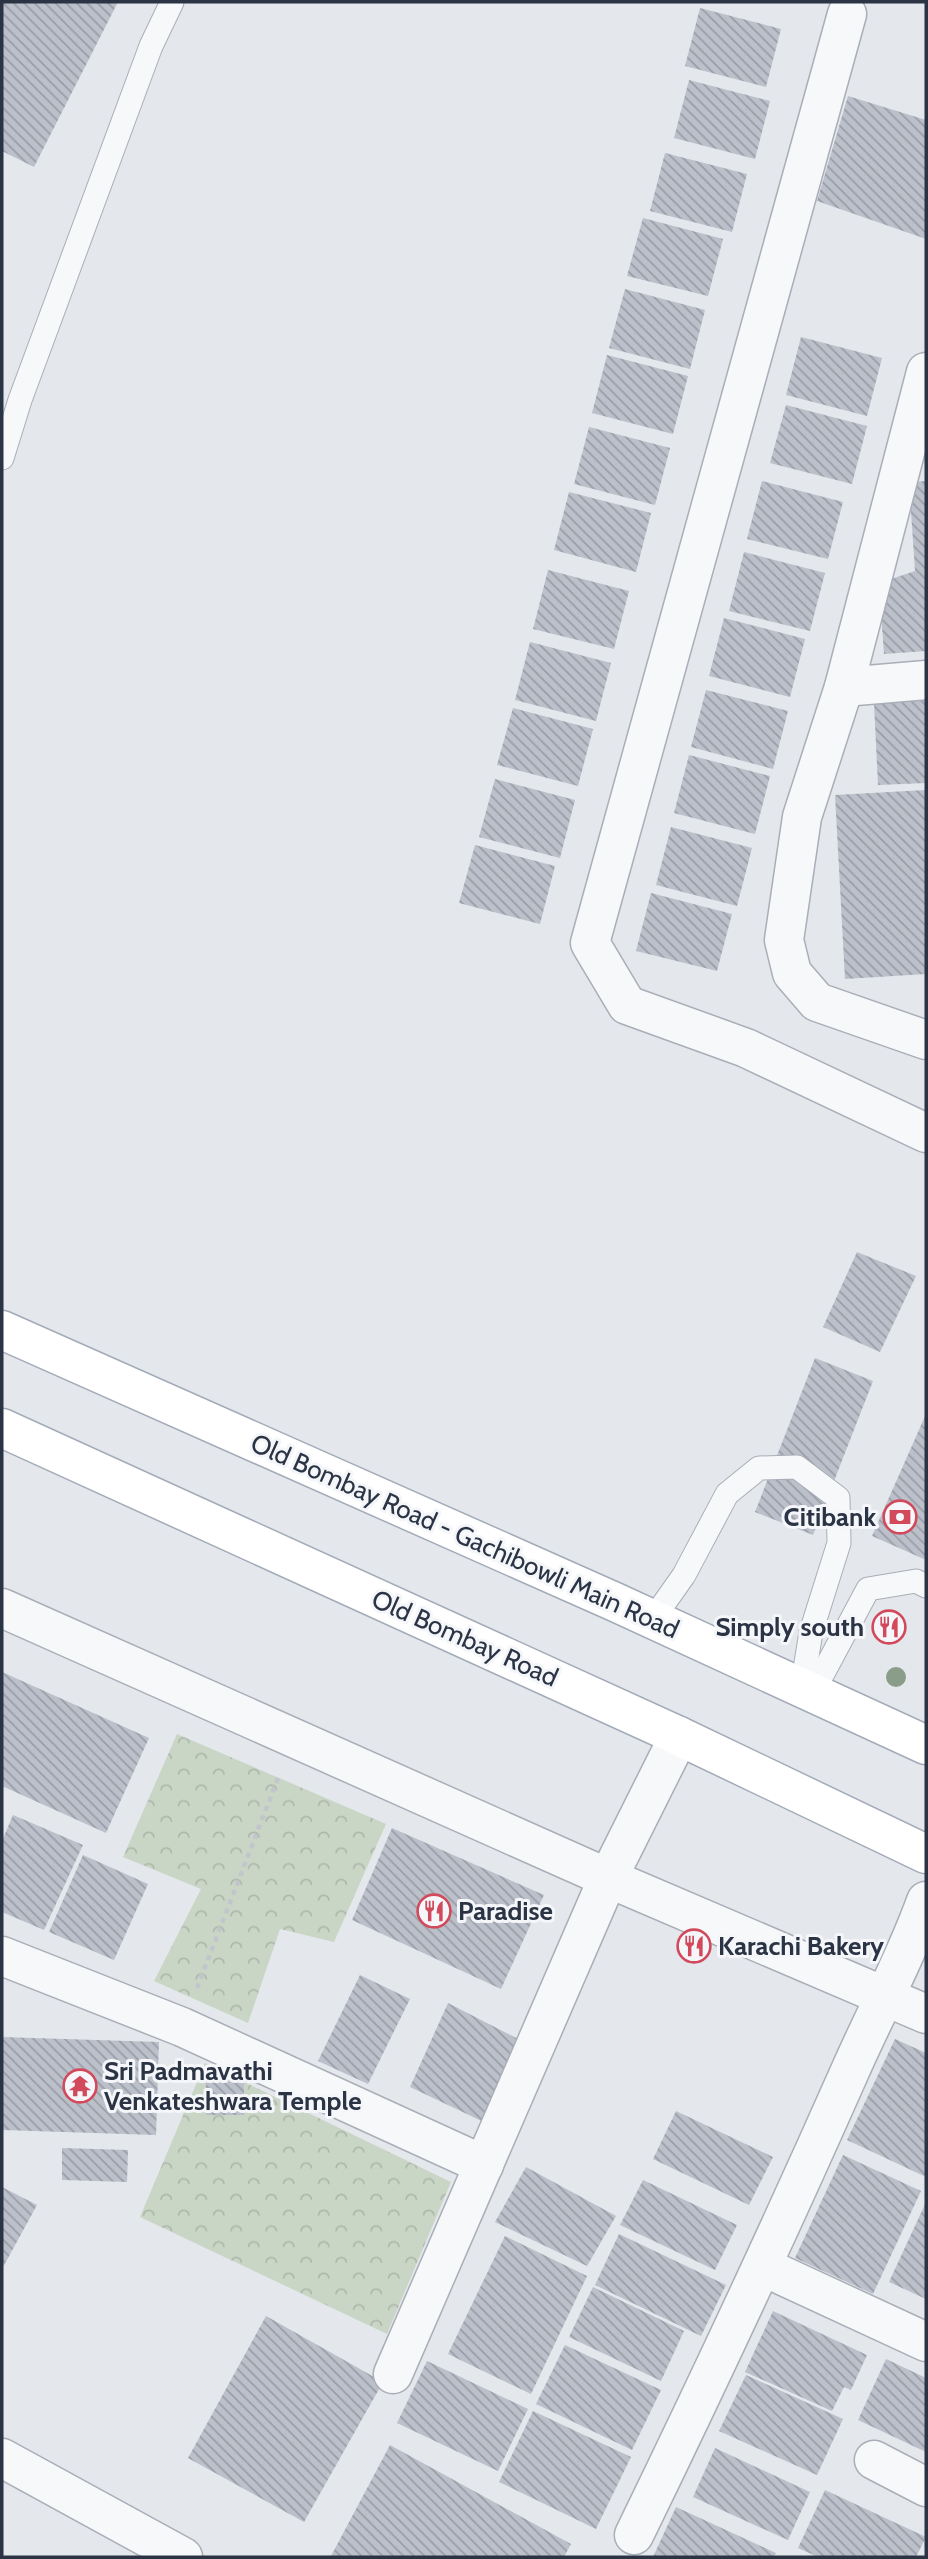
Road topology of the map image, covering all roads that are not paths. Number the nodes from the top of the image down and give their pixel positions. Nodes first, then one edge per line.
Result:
1 (172, 2) edge
2 (847, 14) dead end
3 (926, 372) edge
4 (918, 445) edge
5 (2, 458) edge
6 (926, 680) edge
7 (844, 687) junction
8 (926, 1040) edge
9 (926, 1133) edge
10 (2, 1330) edge
11 (2, 1428) edge
12 (926, 1586) edge
13 (2, 1608) edge
14 (653, 1619) junction
15 (807, 1689) junction
16 (679, 1736) junction
17 (926, 1745) edge
18 (926, 1854) edge
19 (608, 1878) junction
20 (926, 1901) edge
21 (2, 1956) edge
22 (884, 1995) junction
23 (926, 2014) edge
24 (484, 2165) junction
25 (764, 2267) junction
26 (926, 2342) edge
27 (393, 2374) dead end
28 (2, 2458) edge
29 (874, 2460) dead end
30 (926, 2487) edge
31 (634, 2535) dead end
32 (183, 2557) edge

1 - 5 lane
2 - 9 street
3 - 4 street
4 - 7 street
6 - 7 street
7 - 8 street
10 - 14 main road, Old Bombay Road - Gachibowli Main Road
11 - 16 main road, Old Bombay Road
12 - 15 lane
13 - 19 street
14 - 15 main road, Old Bombay Road - Gachibowli Main Road
14 - 15 lane
15 - 17 main road, Old Bombay Road - Gachibowli Main Road
16 - 18 main road, Old Bombay Road
16 - 19 street
19 - 22 street
19 - 24 street
20 - 22 street
21 - 24 street
22 - 23 street
22 - 25 street
24 - 27 street
25 - 26 street
25 - 31 street
28 - 32 street
29 - 30 street

